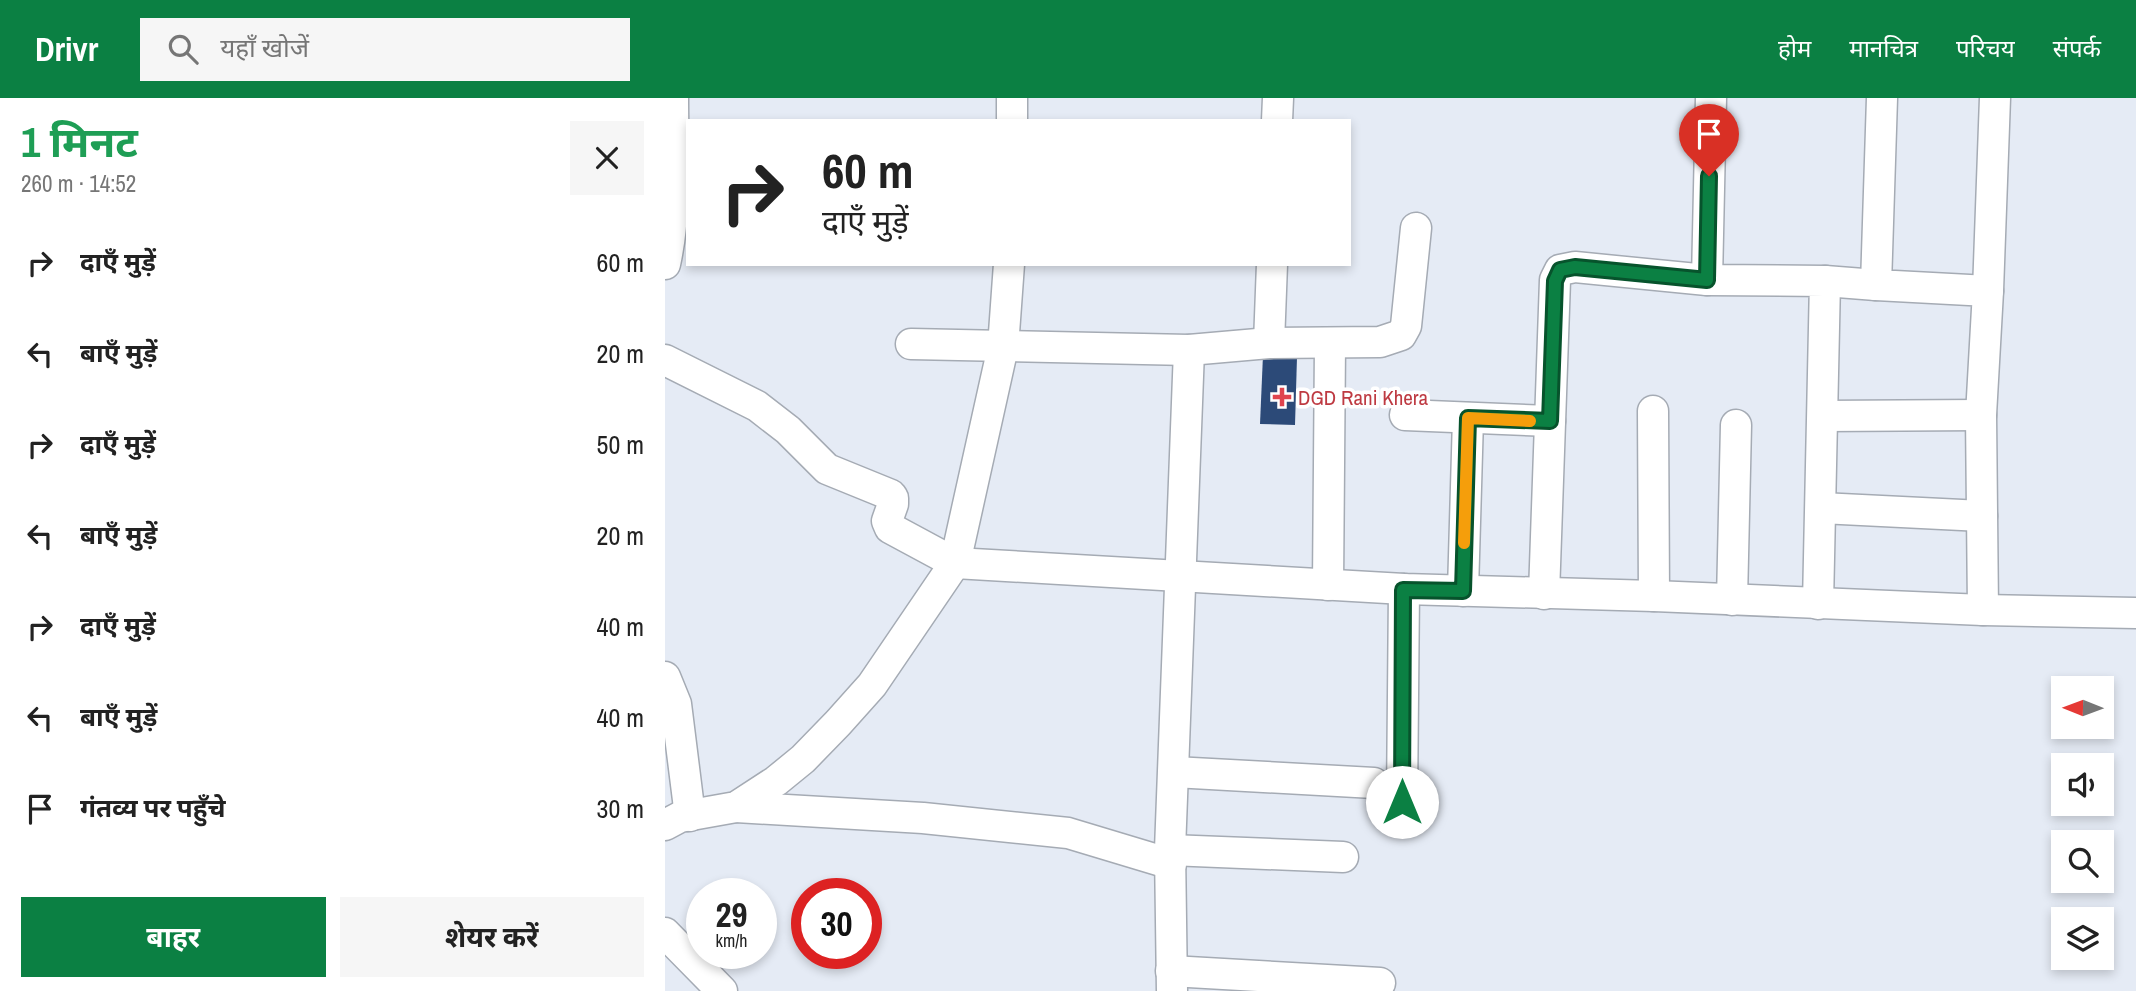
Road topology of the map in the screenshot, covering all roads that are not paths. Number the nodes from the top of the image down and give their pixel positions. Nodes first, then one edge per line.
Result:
1 (673, 98) edge
2 (1012, 98) edge
3 (1277, 98) edge
4 (1711, 98) edge
5 (1882, 98) edge
6 (1995, 98) edge
7 (1012, 119) edge
8 (1277, 119) edge
9 (680, 186) edge
10 (1416, 228) dead end
11 (665, 264) edge
12 (1009, 266) edge
13 (1272, 266) edge
14 (1707, 280) junction
15 (1825, 281) junction
16 (1876, 285) junction
17 (1988, 291) junction
18 (911, 344) dead end
19 (1269, 344) junction
20 (1330, 344) junction
21 (1003, 347) junction
22 (1189, 350) junction
23 (665, 360) edge
24 (1653, 411) dead end
25 (1405, 415) dead end
26 (1981, 415) junction
27 (1823, 416) junction
28 (1468, 418) junction
29 (1550, 421) junction
30 (1736, 425) dead end
31 (1821, 508) junction
32 (1982, 516) junction
33 (955, 563) junction
34 (1181, 578) junction
35 (1328, 585) junction
36 (1403, 590) junction
37 (1463, 591) junction
38 (1544, 594) junction
39 (1654, 596) junction
40 (1731, 600) junction
41 (1818, 604) junction
42 (1983, 610) junction
43 (2136, 613) edge
44 (665, 677) edge
45 (670, 702) edge
46 (1174, 772) junction
47 (1374, 783) dead end
48 (1402, 802) dead end
49 (736, 807) junction
50 (677, 821) edge
51 (1170, 857) junction
52 (1343, 857) dead end
53 (665, 933) edge
54 (1172, 981) edge
55 (1380, 983) dead end
56 (722, 991) edge

1 - 9 street
2 - 7 street
3 - 8 street
4 - 14 street
5 - 16 street
6 - 17 street
9 - 11 street
10 - 20 street
12 - 21 street
13 - 19 street
14 - 15 street
14 - 29 street
15 - 16 street
15 - 27 street
16 - 17 street
17 - 26 street
18 - 21 street
19 - 20 street
19 - 22 street
20 - 35 street
21 - 22 street
21 - 33 street
22 - 34 street
23 - 33 street
24 - 39 street
25 - 28 street
26 - 27 street
26 - 32 street
27 - 31 street
28 - 29 street
28 - 37 street
29 - 38 street
30 - 40 street
31 - 32 street
31 - 41 street
32 - 42 street
33 - 34 street
33 - 49 street
34 - 35 street
34 - 46 street
35 - 36 street
36 - 37 street
36 - 48 street
37 - 38 street
38 - 39 street
39 - 40 street
40 - 41 street
41 - 42 street
42 - 43 street
44 - 45 street
45 - 50 street
46 - 47 street
46 - 51 street
49 - 50 street
49 - 51 street
51 - 52 street
51 - 54 street
53 - 56 street
54 - 55 street

